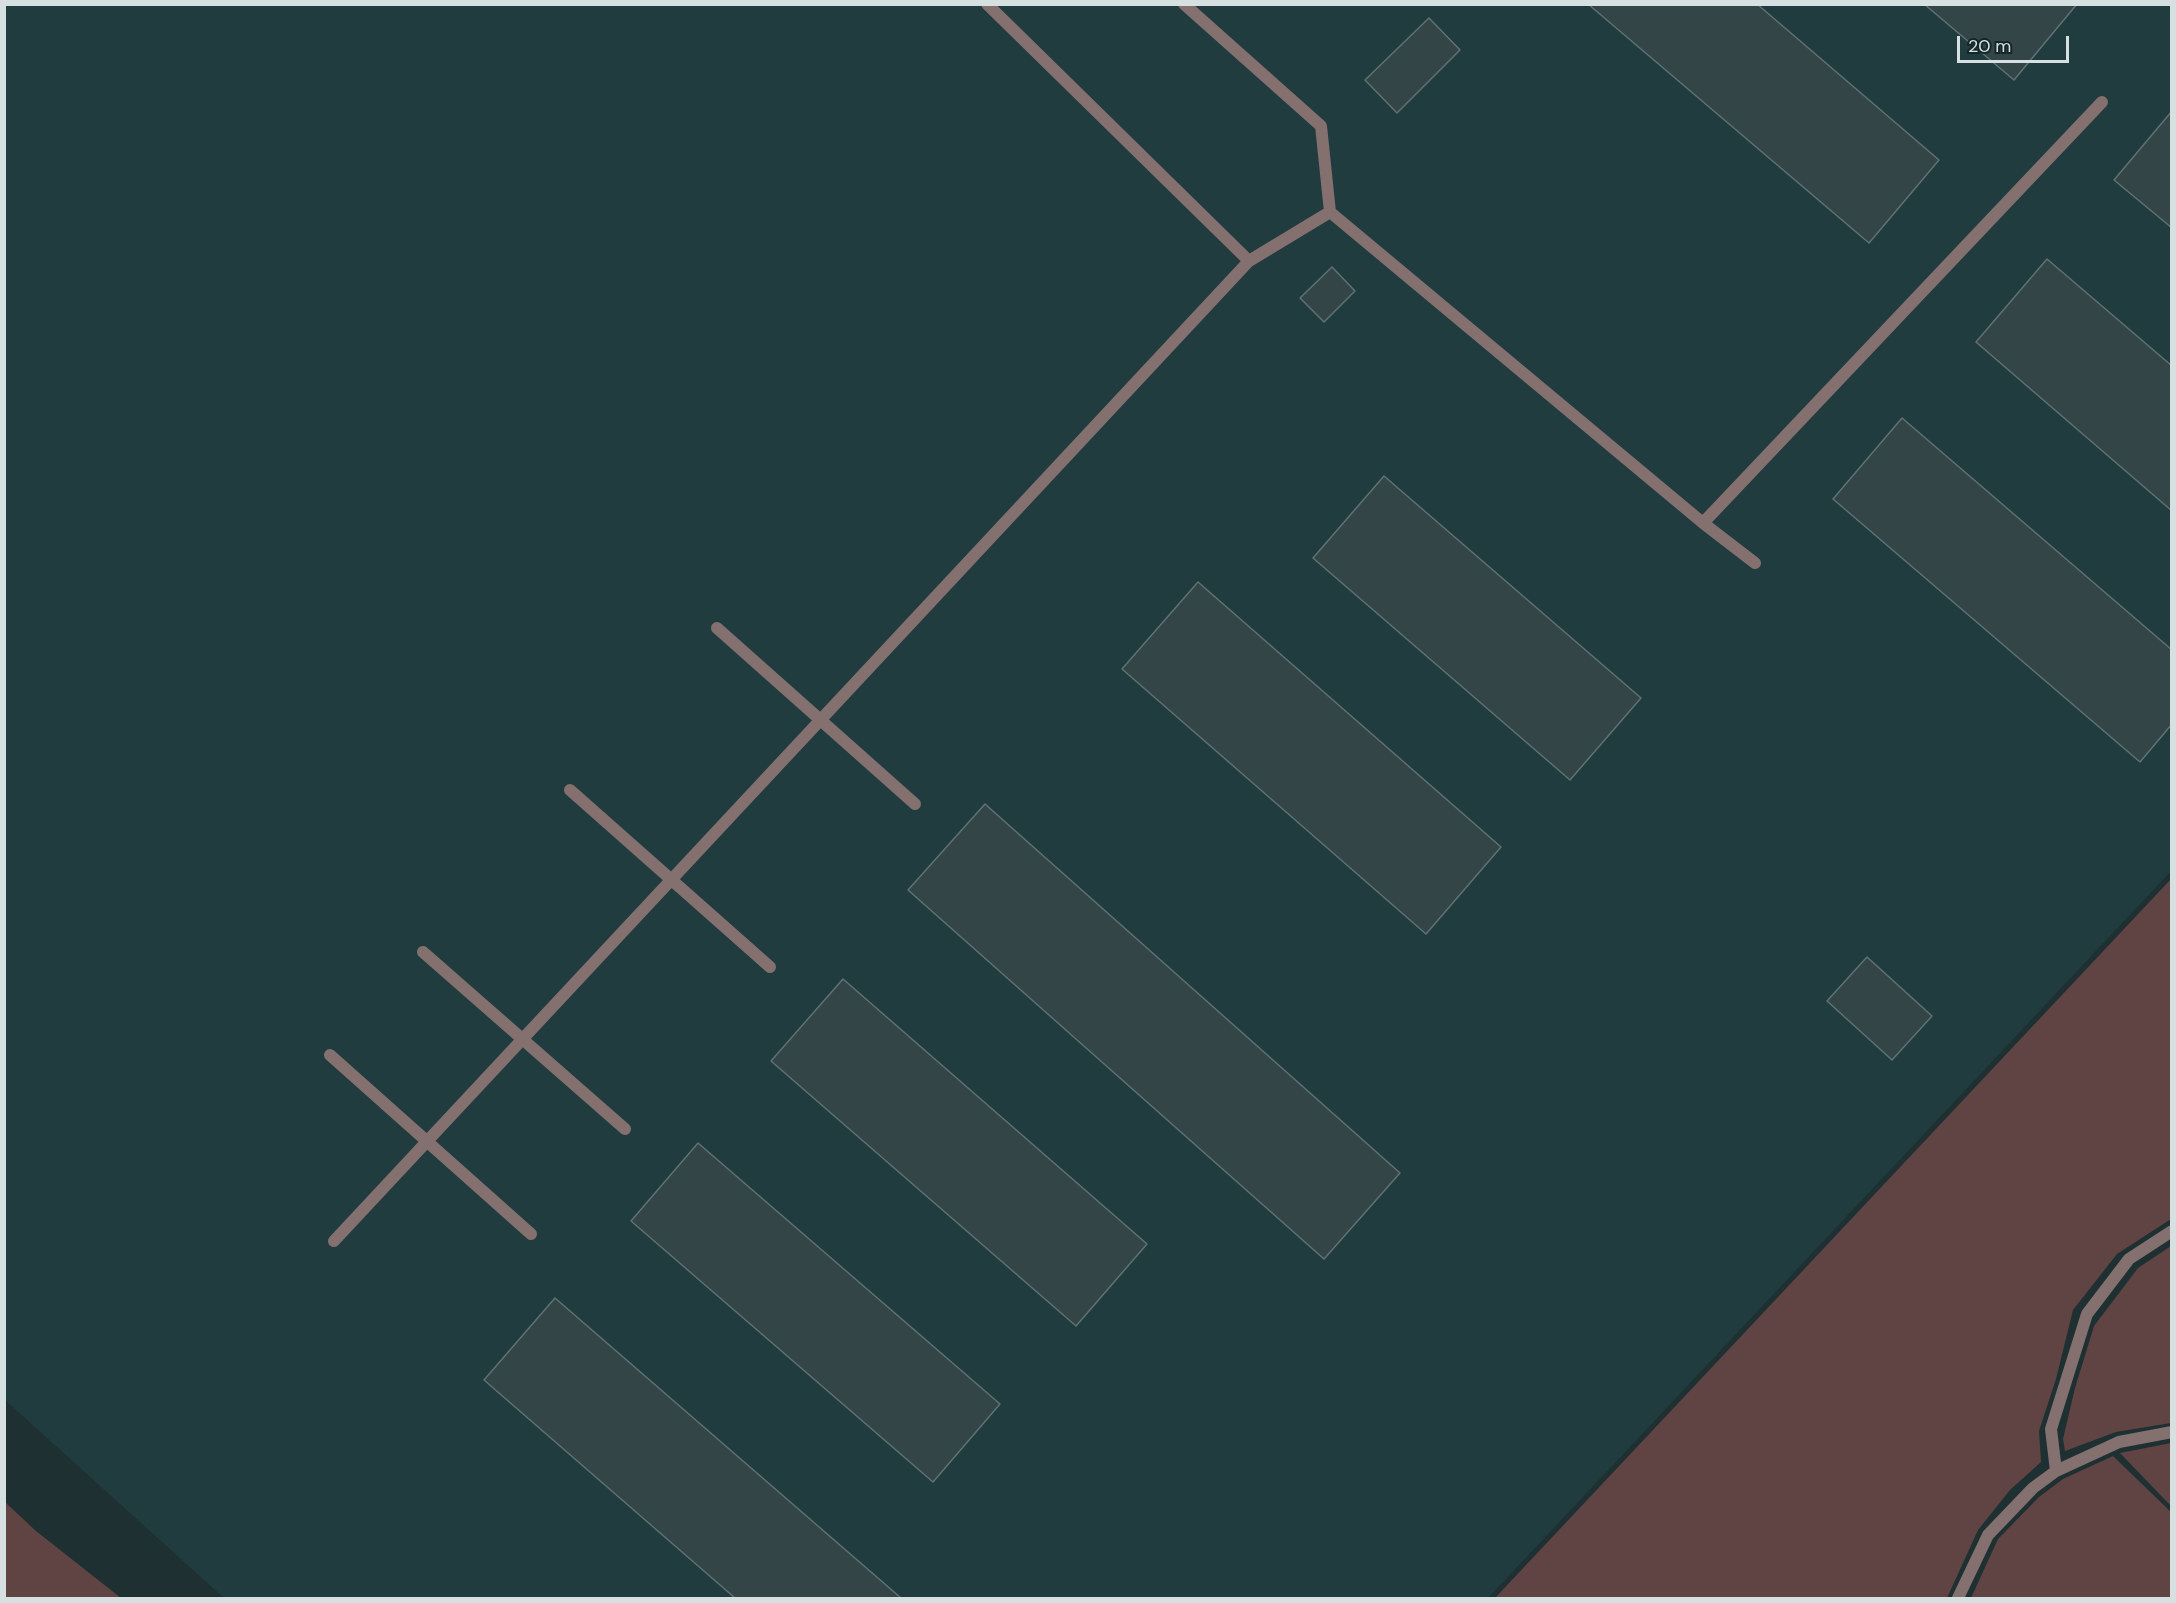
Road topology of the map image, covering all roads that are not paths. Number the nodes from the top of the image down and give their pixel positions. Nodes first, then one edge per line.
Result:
1 (987, 4) edge
2 (1184, 4) edge
3 (2102, 102) dead end
4 (1330, 212) junction
5 (1249, 261) junction
6 (1703, 523) junction
7 (1755, 563) dead end
8 (717, 628) dead end
9 (821, 720) junction
10 (570, 790) dead end
11 (915, 804) dead end
12 (671, 880) junction
13 (423, 952) dead end
14 (770, 967) dead end
15 (523, 1039) junction
16 (330, 1055) dead end
17 (625, 1129) dead end
18 (427, 1141) junction
19 (2172, 1231) edge
20 (531, 1234) dead end
21 (334, 1241) dead end
22 (2172, 1432) edge
23 (2056, 1471) junction
24 (1958, 1599) edge

1 - 5 lane
2 - 4 lane
3 - 6 lane
4 - 5 lane
4 - 6 lane
5 - 9 lane
6 - 7 lane
8 - 9 lane
9 - 11 lane
9 - 12 lane
10 - 12 lane
12 - 14 lane
12 - 15 lane
13 - 15 lane
15 - 17 lane
15 - 18 lane
16 - 18 lane
18 - 20 lane
18 - 21 lane
19 - 23 lane
22 - 23 lane
23 - 24 lane

